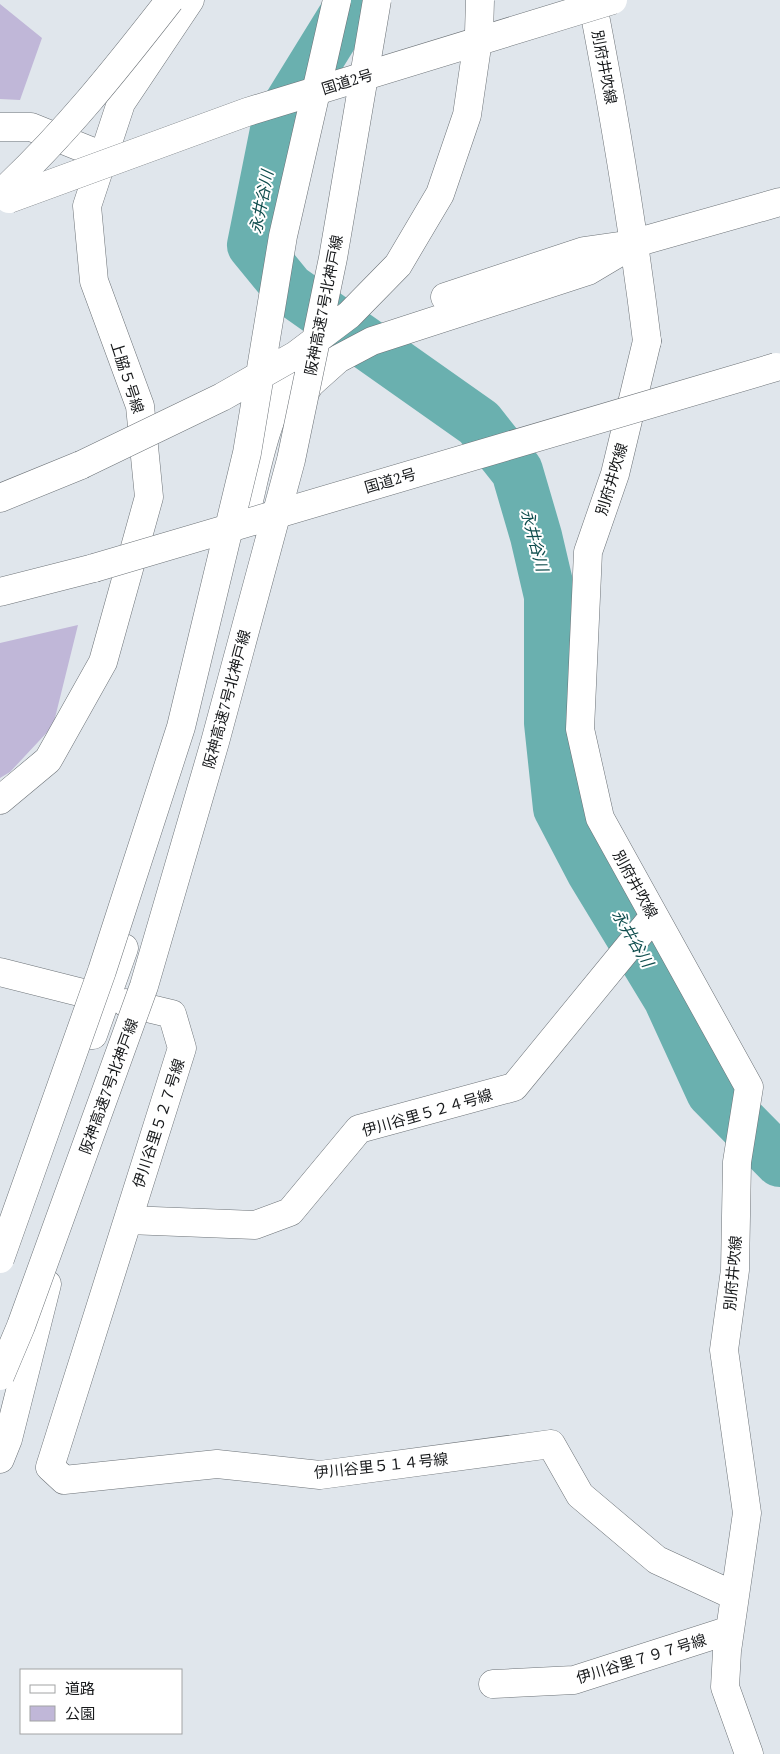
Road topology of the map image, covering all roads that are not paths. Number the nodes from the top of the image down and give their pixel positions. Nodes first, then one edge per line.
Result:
1 (170, 0) edge
2 (190, 0) edge
3 (337, 0) edge
4 (376, 0) edge
5 (480, 0) edge
6 (592, 0) edge
7 (613, 0) edge
8 (0, 127) edge
9 (104, 156) junction
10 (3, 198) edge
11 (780, 202) edge
12 (635, 243) junction
13 (778, 366) edge
14 (0, 498) edge
15 (0, 592) edge
16 (0, 800) edge
17 (650, 921) junction
18 (0, 972) edge
19 (88, 994) dead end
20 (126, 1003) dead end
21 (128, 1220) junction
22 (0, 1238) edge
23 (0, 1259) edge
24 (0, 1376) edge
25 (0, 1459) edge
26 (735, 1596) junction
27 (730, 1630) junction
28 (492, 1684) dead end
29 (749, 1754) edge

1 - 10 main road, bridge
2 - 9 main road, 上脇５号線
3 - 23 main road, bridge
4 - 24 main road, 阪神高速7号北神戸線, bridge
5 - 14 main road, bridge
6 - 12 main road, 別府井吹線
7 - 10 main road, 国道2号, bridge
8 - 9 main road
9 - 16 main road, 上脇５号線
11 - 12 main road
12 - 17 main road, 別府井吹線
12 - 22 main road
12 - 25 main road
13 - 15 main road, 国道2号, bridge
17 - 21 main road, 伊川谷里５２４号線
17 - 26 main road, 別府井吹線
18 - 19 main road
20 - 21 main road, 伊川谷里５２７号線
21 - 26 main road, 伊川谷里５１４号線
26 - 27 main road, 別府井吹線
27 - 28 main road, 伊川谷里７９７号線
27 - 29 main road, 別府井吹線

